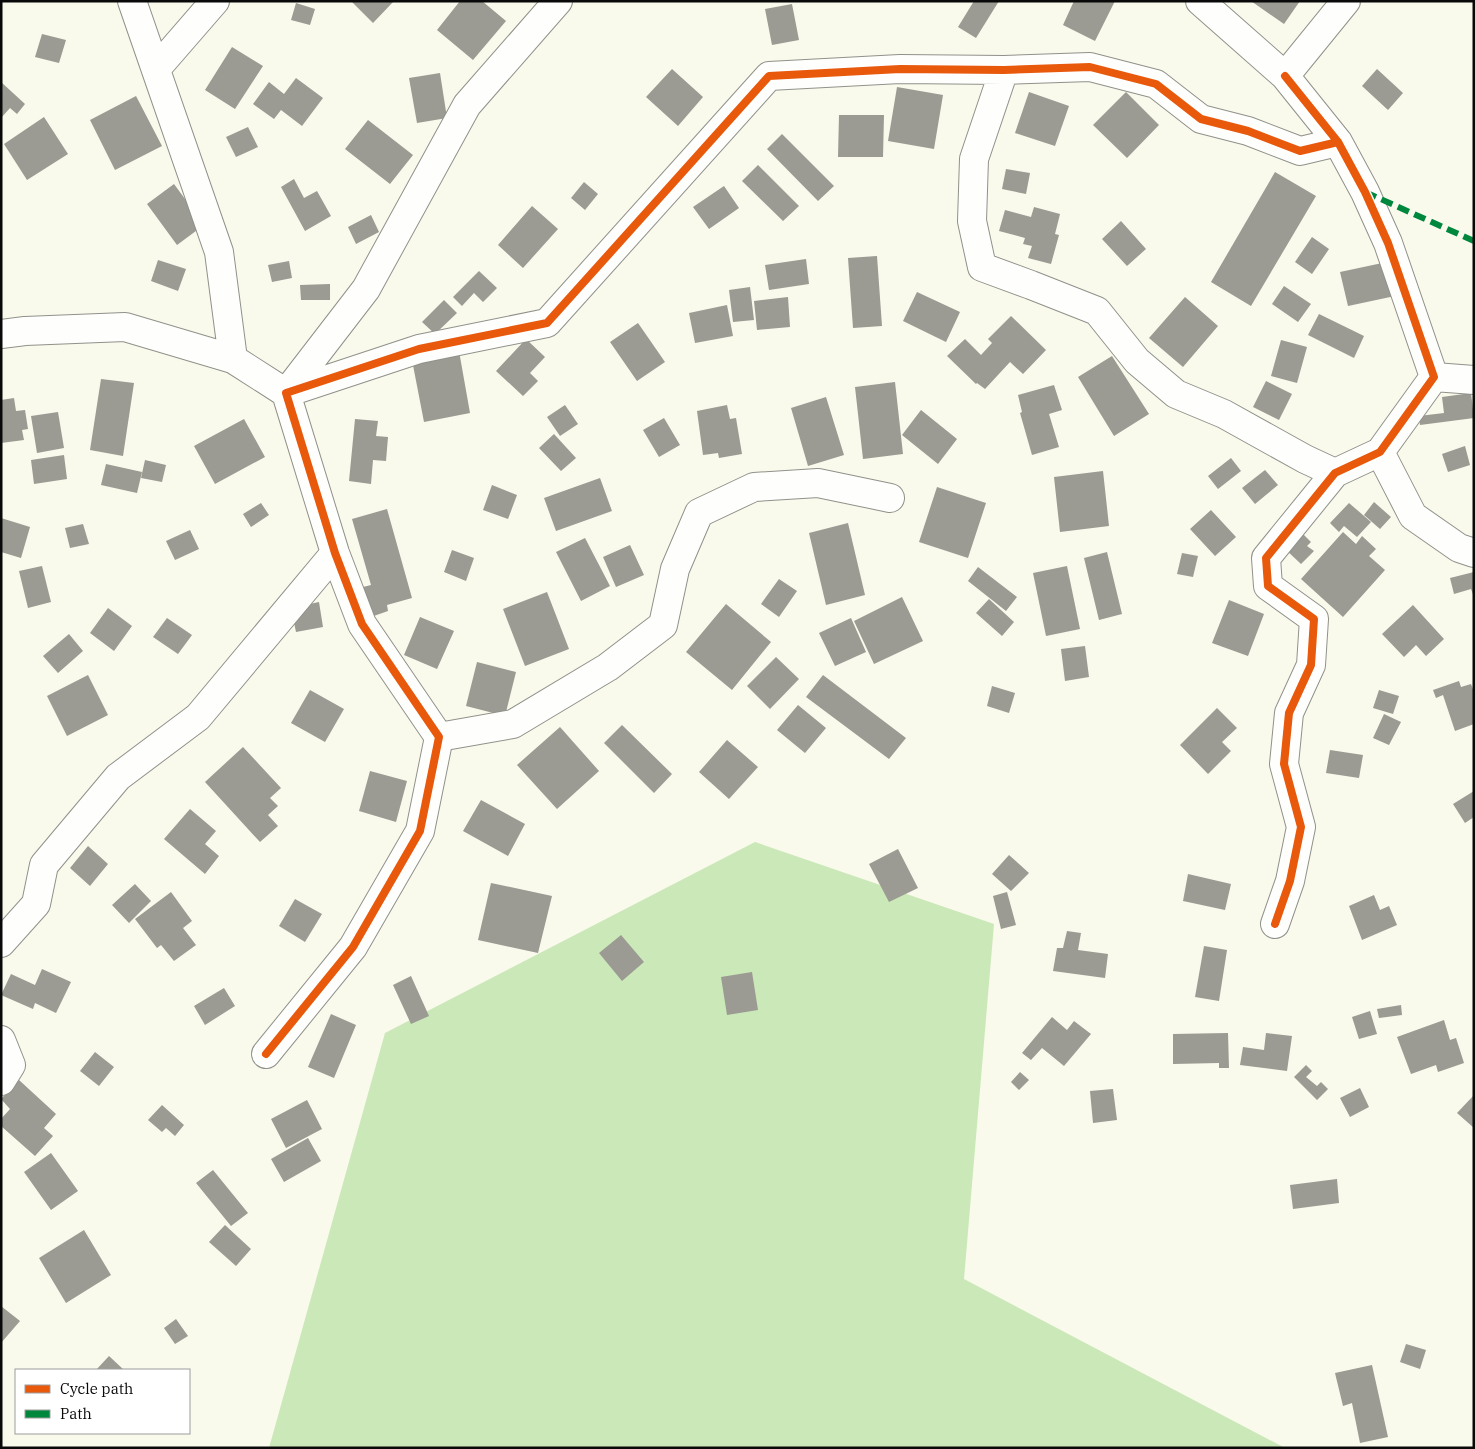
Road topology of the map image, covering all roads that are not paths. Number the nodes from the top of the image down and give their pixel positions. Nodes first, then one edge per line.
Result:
1 (132, 1) edge
2 (215, 1) edge
3 (558, 1) edge
4 (1200, 1) edge
5 (1346, 1) edge
6 (156, 69) junction
7 (1004, 70) junction
8 (1284, 76) junction
9 (1338, 142) junction
10 (1, 334) edge
11 (234, 359) junction
12 (1434, 377) junction
13 (1474, 380) edge
14 (286, 393) junction
15 (1380, 452) junction
16 (1335, 473) junction
17 (890, 498) dead end
18 (335, 553) junction
19 (1474, 553) edge
20 (439, 736) junction
21 (1275, 924) dead end
22 (1, 943) edge
23 (1, 1040) edge
24 (266, 1054) dead end
25 (1, 1081) edge

1 - 6 street
2 - 6 street
3 - 14 street
4 - 8 street
5 - 8 street
6 - 11 street
7 - 9 street
7 - 14 street
7 - 16 street
8 - 9 street
9 - 12 street
10 - 11 street
11 - 14 street
12 - 13 street
12 - 15 street
14 - 18 street
15 - 16 street
15 - 19 street
16 - 21 street
17 - 20 street
18 - 20 street
18 - 22 street
20 - 24 street
23 - 25 street

